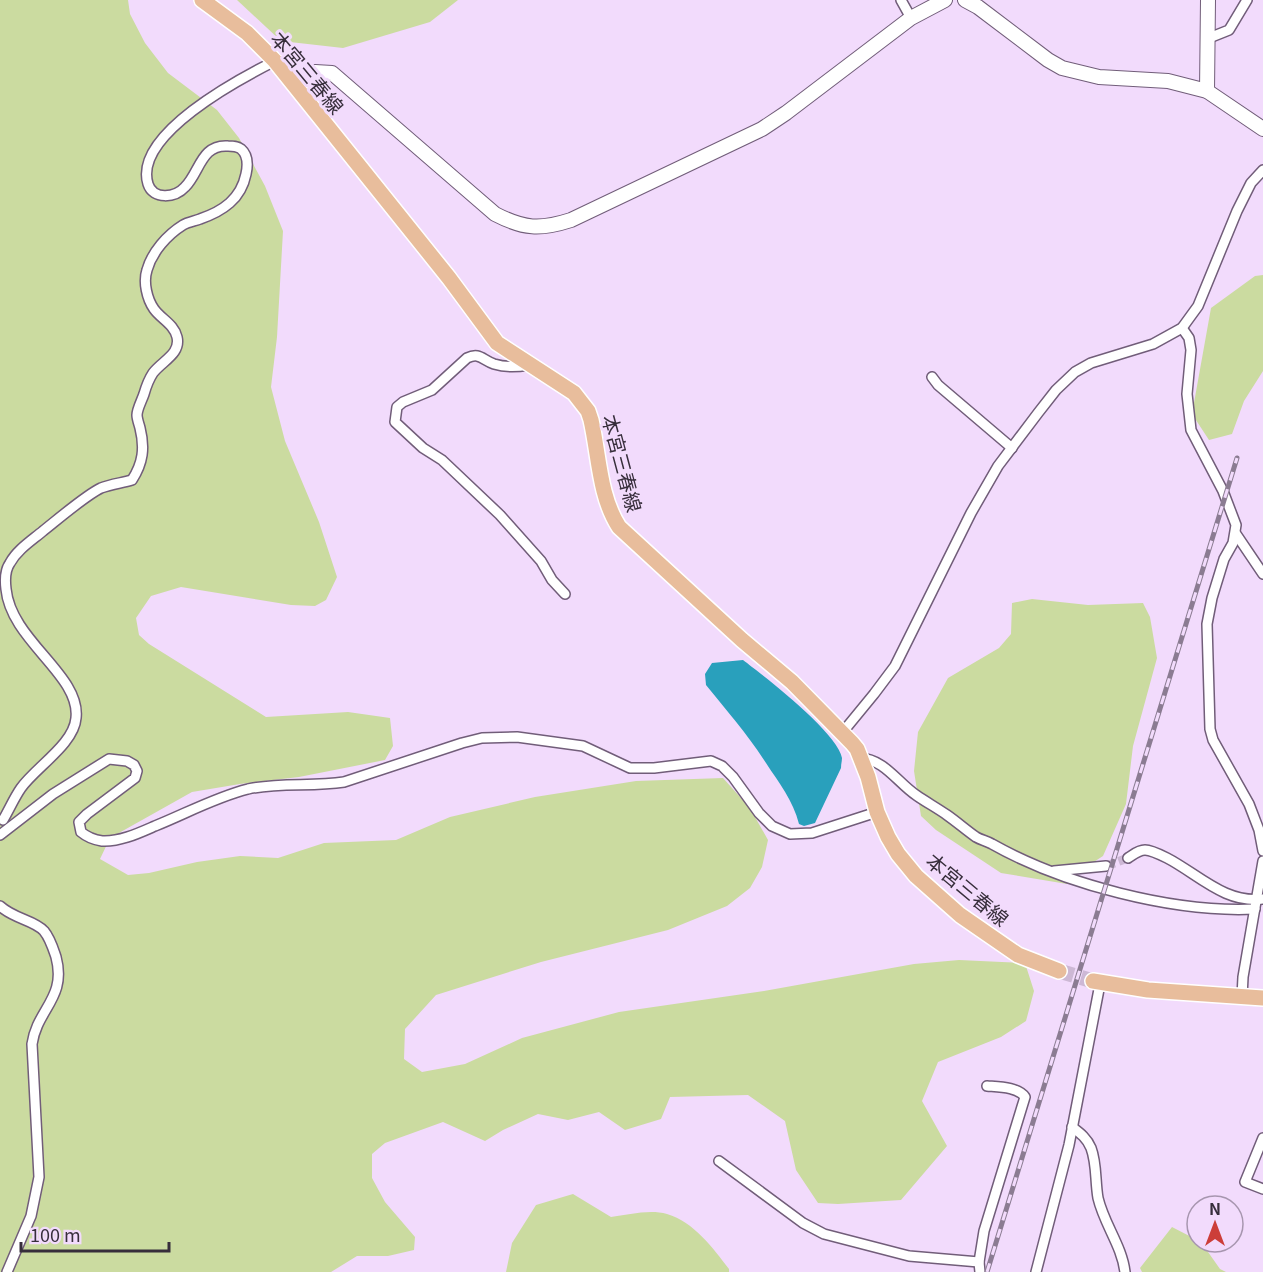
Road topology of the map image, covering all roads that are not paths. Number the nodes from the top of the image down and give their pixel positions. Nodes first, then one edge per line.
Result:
1 (202, 0) edge
2 (901, 0) edge
3 (945, 0) edge
4 (965, 0) edge
5 (1208, 0) edge
6 (1247, 0) edge
7 (911, 18) junction
8 (1209, 38) junction
9 (274, 62) junction
10 (294, 84) junction
11 (1207, 91) junction
12 (1263, 129) edge
13 (1263, 170) edge
14 (1182, 328) junction
15 (528, 365) junction
16 (932, 377) dead end
17 (1012, 448) junction
18 (1236, 534) junction
19 (1263, 574) edge
20 (565, 594) dead end
21 (842, 732) junction
22 (860, 758) junction
23 (877, 812) junction
24 (3, 825) edge
25 (1263, 851) edge
26 (1128, 858) tunnel mouth
27 (1263, 861) edge
28 (1106, 866) tunnel mouth
29 (1051, 872) junction
30 (1258, 903) edge
31 (0, 906) edge
32 (1059, 970) tunnel mouth
33 (1096, 982) joint
34 (1242, 997) junction
35 (1263, 998) edge
36 (987, 1086) dead end
37 (1072, 1127) junction
38 (1263, 1138) edge
39 (719, 1161) dead end
40 (1263, 1190) edge
41 (979, 1267) edge
42 (7, 1272) edge
43 (1036, 1272) edge
44 (1125, 1272) edge

1 - 9 main road, 本宮三春線
2 - 7 street
3 - 7 street
4 - 11 street
5 - 8 street
6 - 8 street
7 - 10 street
8 - 11 street
9 - 10 main road, 本宮三春線
9 - 24 street
10 - 15 main road, 本宮三春線
11 - 12 street
13 - 14 street
14 - 17 street
14 - 18 street
15 - 20 street
15 - 21 main road, 本宮三春線
16 - 17 street
17 - 21 street
18 - 19 street
18 - 25 street
21 - 22 main road, 本宮三春線
22 - 23 main road, 本宮三春線
22 - 29 street
23 - 24 street
23 - 32 main road, 本宮三春線
26 - 30 street
27 - 30 street
28 - 29 street
29 - 30 street
30 - 34 street
31 - 42 street
33 - 34 main road
33 - 37 street
34 - 35 main road
36 - 41 street
37 - 43 street
37 - 44 street
38 - 40 street
39 - 41 street

